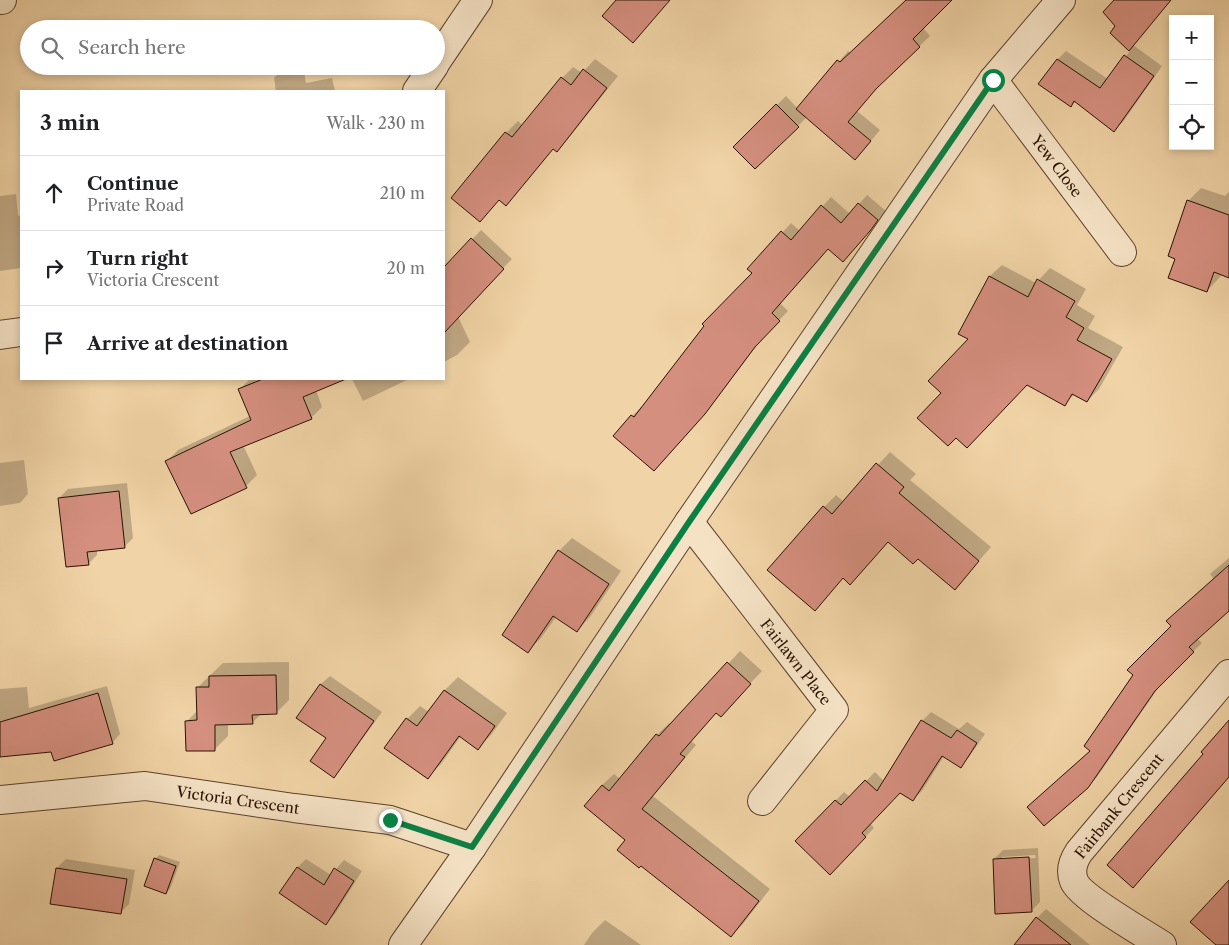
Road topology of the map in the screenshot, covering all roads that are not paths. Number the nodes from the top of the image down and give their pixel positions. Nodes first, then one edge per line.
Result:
1 (478, 0) edge
2 (1061, 0) edge
3 (445, 49) edge
4 (428, 75) edge
5 (993, 80) junction
6 (418, 90) edge
7 (1122, 252) dead end
8 (20, 332) edge
9 (0, 335) edge
10 (689, 522) junction
11 (1229, 674) edge
12 (0, 800) edge
13 (762, 801) dead end
14 (472, 847) junction
15 (403, 945) edge
16 (1162, 945) edge

1 - 3 street
2 - 5 street
4 - 6 street
5 - 7 street, Yew Close
5 - 10 street
8 - 9 street
10 - 13 street, Fairlawn Place
10 - 14 street
11 - 16 street, Fairbank Crescent
12 - 14 street, Victoria Crescent
14 - 15 street

